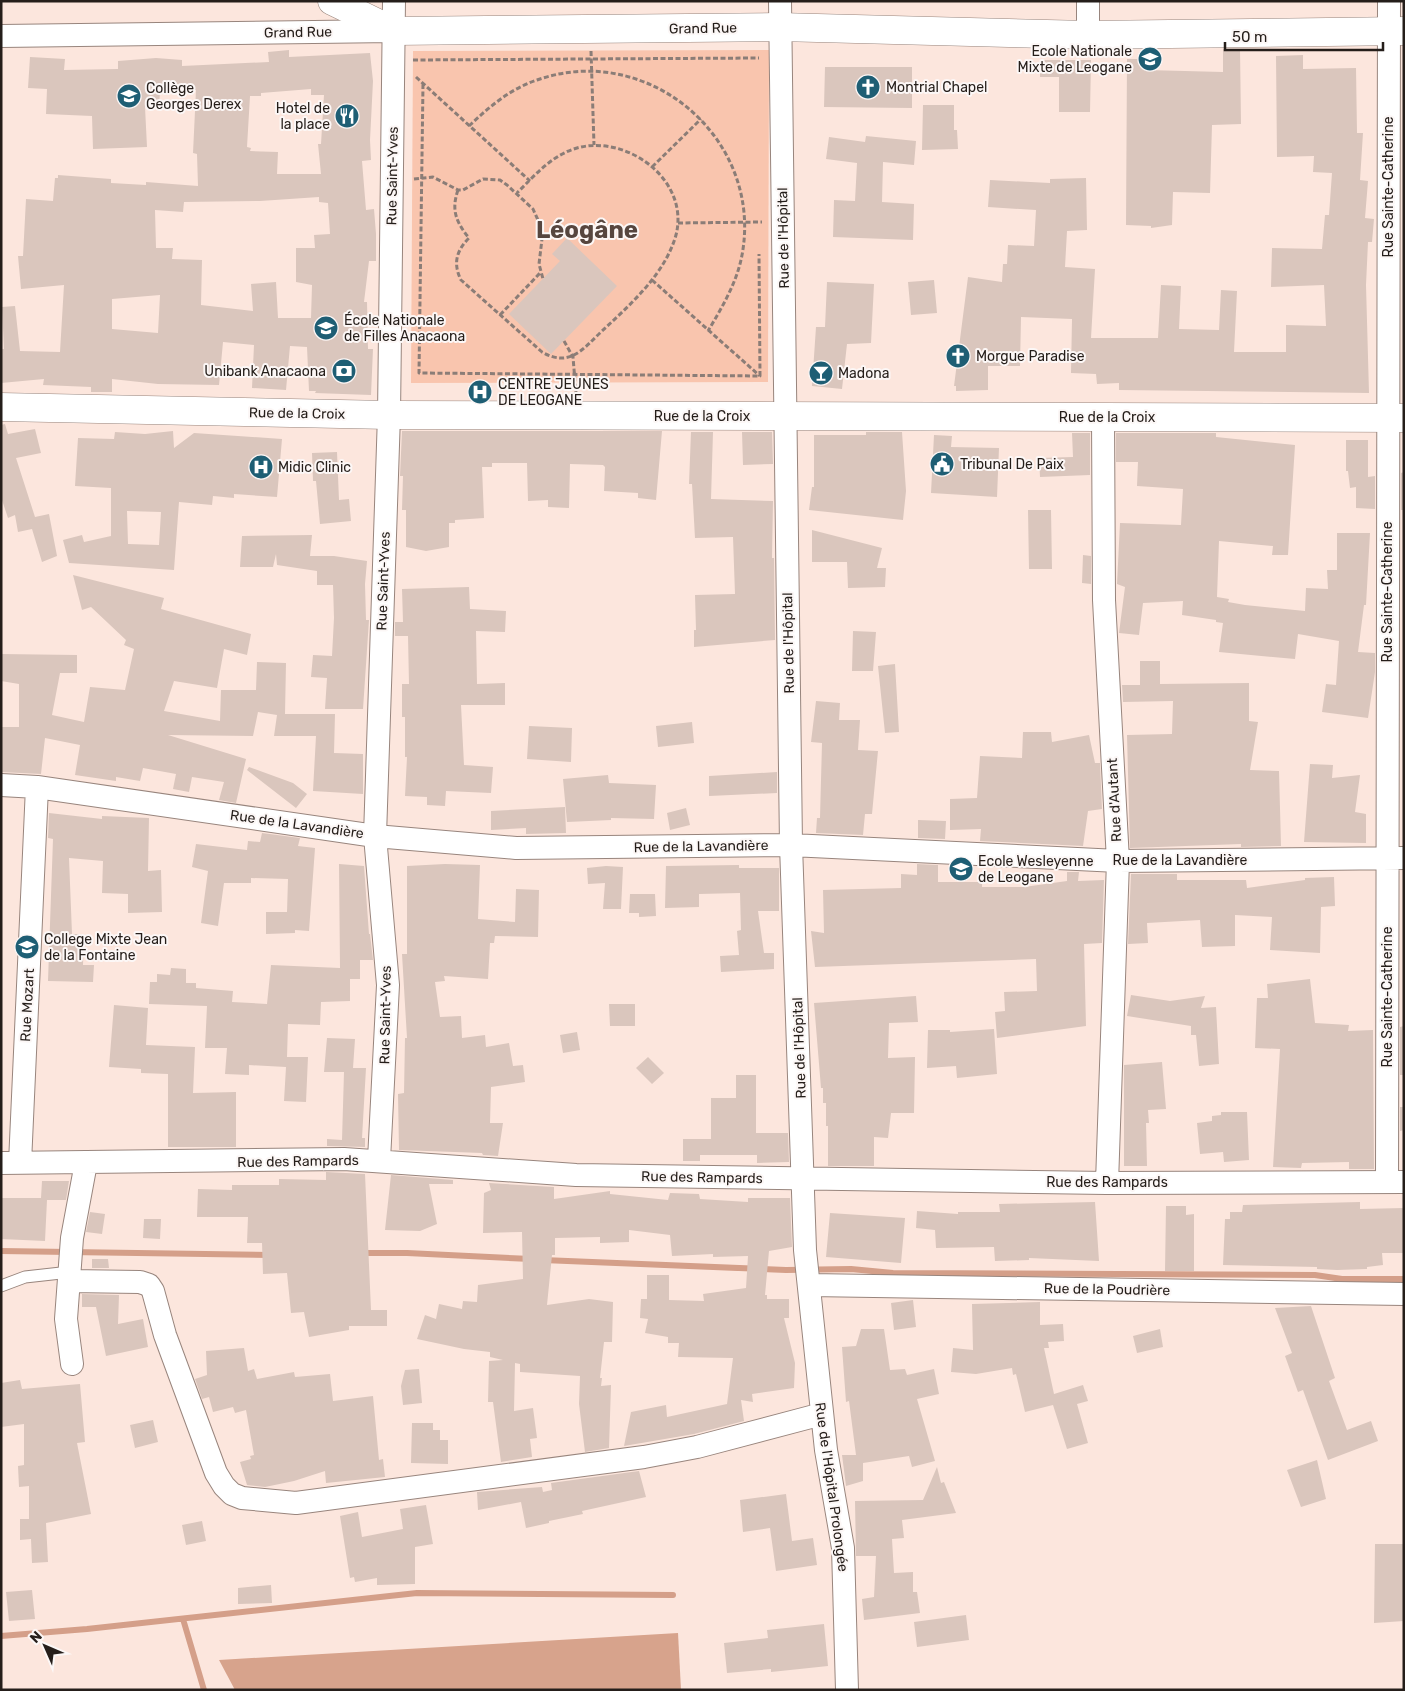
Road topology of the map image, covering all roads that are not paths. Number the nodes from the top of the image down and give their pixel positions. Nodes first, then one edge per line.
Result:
1 (332, 1) edge
2 (394, 1) edge
3 (1088, 1) edge
4 (1389, 1) edge
5 (779, 14) edge
6 (394, 31) junction
7 (1396, 31) edge
8 (1088, 35) junction
9 (1, 36) edge
10 (1, 407) edge
11 (786, 410) junction
12 (389, 415) junction
13 (1103, 417) junction
14 (1396, 418) edge
15 (1, 785) edge
16 (37, 787) junction
17 (375, 836) junction
18 (791, 845) junction
19 (1395, 858) edge
20 (1118, 861) junction
21 (379, 1160) junction
22 (11, 1163) edge
23 (86, 1163) junction
24 (804, 1178) junction
25 (1396, 1182) edge
26 (1107, 1183) junction
27 (70, 1277) junction
28 (810, 1285) junction
29 (1, 1286) edge
30 (1404, 1294) edge
31 (72, 1364) dead end
32 (822, 1414) junction
33 (847, 1690) edge

1 - 6 street
2 - 6 street, Rue Saint-Yves
3 - 8 street
4 - 7 street, Rue Sainte-Catherine
5 - 6 street, Grand Rue
5 - 8 street, Grand Rue
5 - 11 street, Rue de l'Hôpital
6 - 9 street, Grand Rue
6 - 12 street, Rue Saint-Yves
7 - 8 street, Grand Rue
7 - 14 street, Rue Sainte-Catherine
10 - 12 street, Rue de la Croix
11 - 12 street, Rue de la Croix
11 - 13 street, Rue de la Croix
11 - 18 street, Rue de l'Hôpital
12 - 17 street, Rue Saint-Yves
13 - 14 street, Rue de la Croix
13 - 20 street, Rue d'Autant
14 - 19 street, Rue Sainte-Catherine
15 - 16 street, Rue de la Lavandière
16 - 17 street, Rue de la Lavandière
16 - 22 street, Rue Mozart
17 - 18 street, Rue de la Lavandière
17 - 21 street, Rue Saint-Yves
18 - 20 street, Rue de la Lavandière
18 - 24 street, Rue de l'Hôpital
19 - 20 street, Rue de la Lavandière
19 - 25 street, Rue Sainte-Catherine
20 - 26 street, Rue d'Autant
21 - 23 street, Rue des Rampards
21 - 24 street, Rue des Rampards
22 - 23 street, Rue des Rampards
23 - 27 street
24 - 26 street, Rue des Rampards
24 - 28 street, Rue de l'Hôpital
25 - 26 street, Rue des Rampards
27 - 29 lane
27 - 31 street
27 - 32 street
28 - 30 street, Rue de la Poudrière
28 - 32 street, Rue de l'Hôpital Prolongée
32 - 33 street, Rue de l'Hôpital Prolongée

